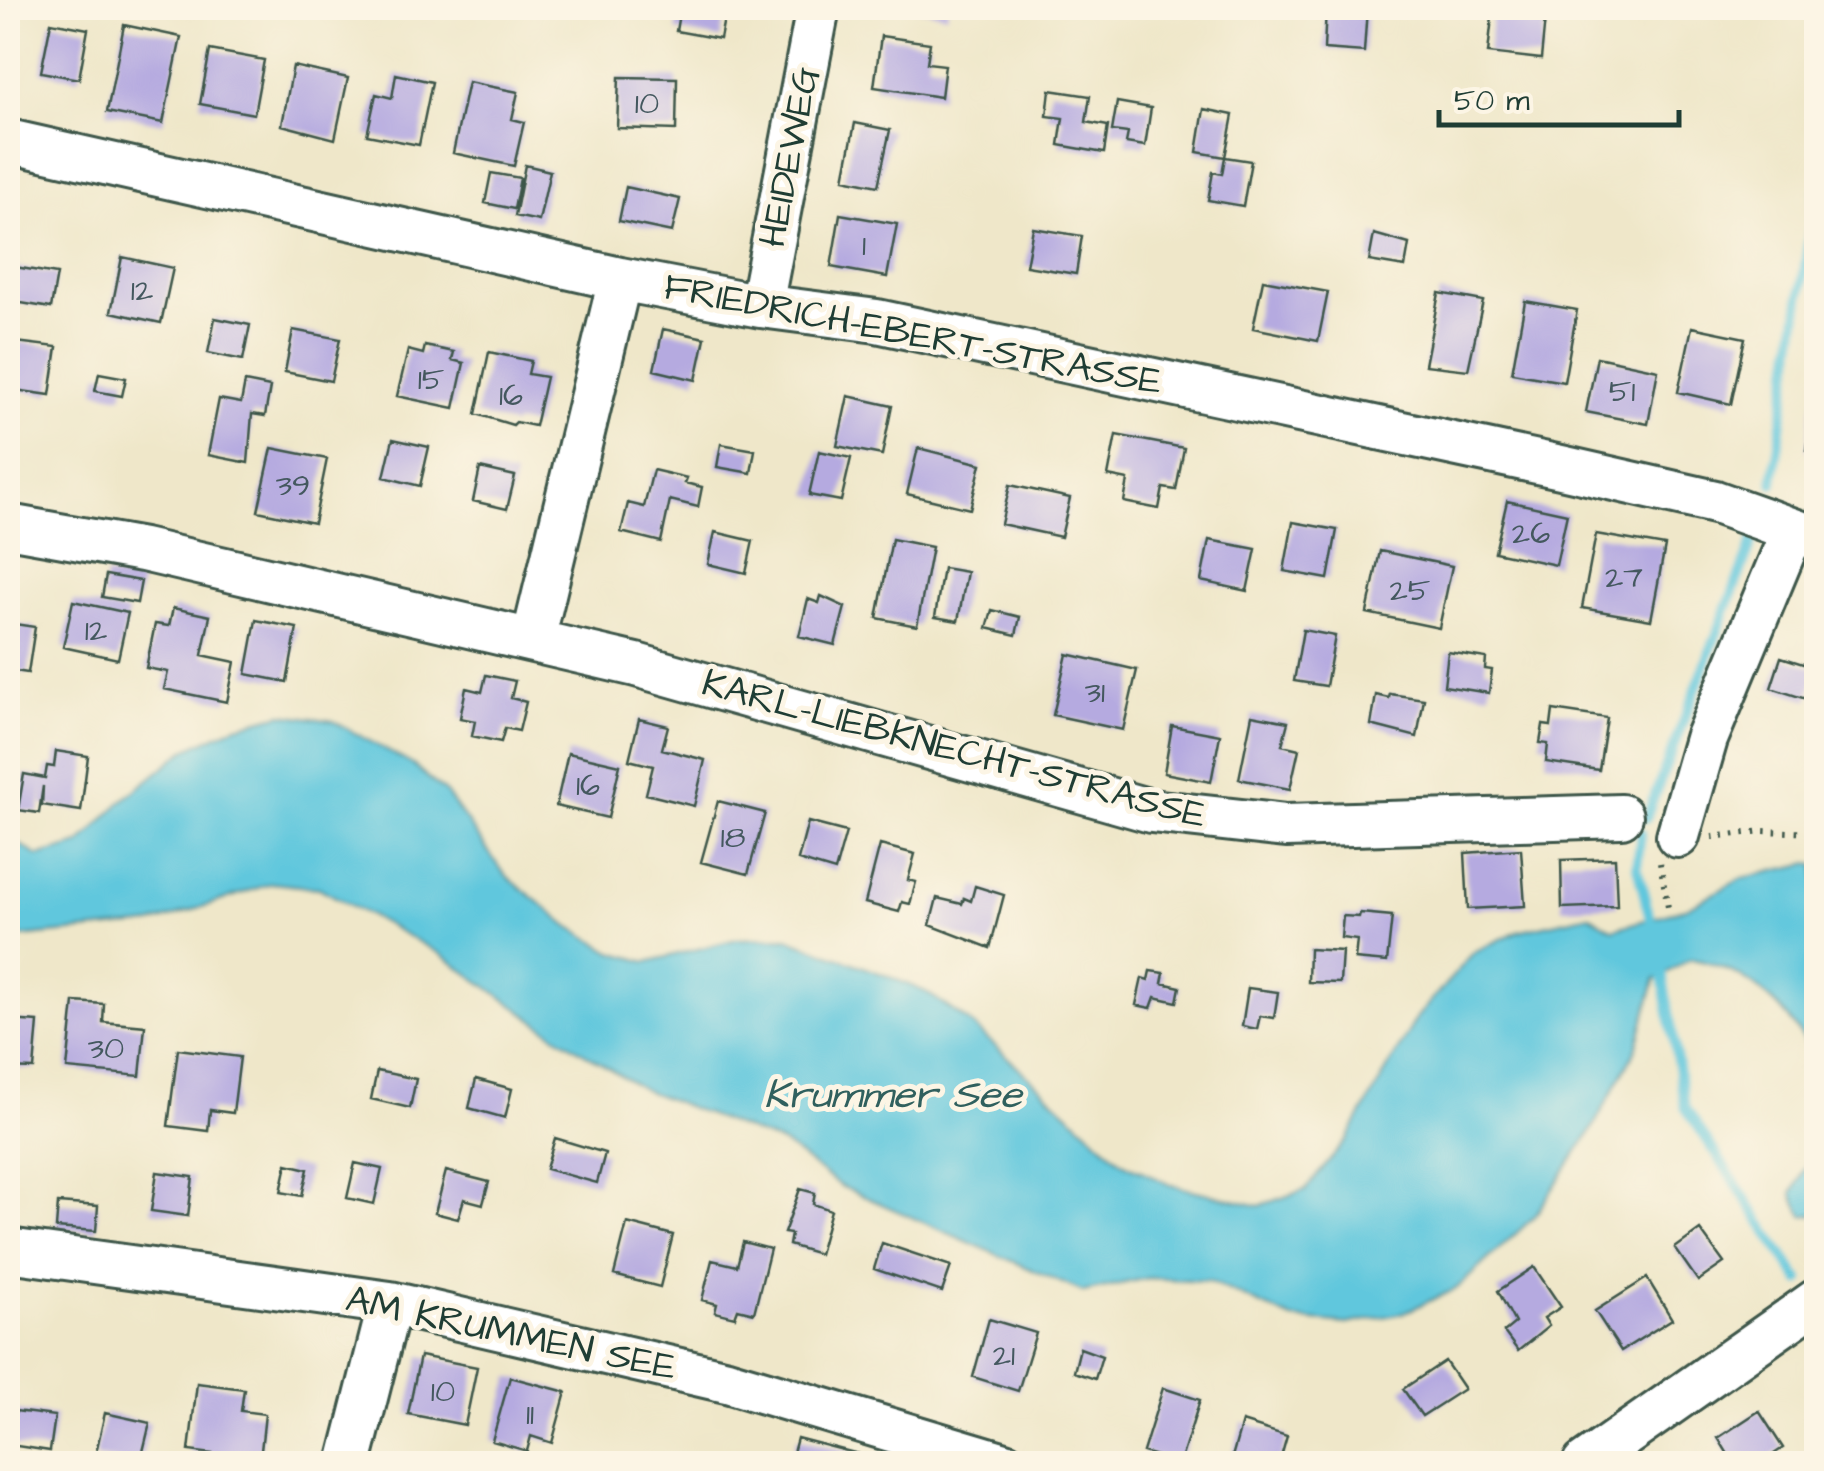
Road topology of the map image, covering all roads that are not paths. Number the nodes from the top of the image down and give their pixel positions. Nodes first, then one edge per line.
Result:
1 (818, 8) edge
2 (8, 141) edge
3 (620, 278) junction
4 (761, 306) junction
5 (8, 526) edge
6 (1804, 534) edge
7 (533, 640) junction
8 (1620, 816) dead end
9 (1678, 836) dead end
10 (8, 1250) edge
11 (1816, 1301) edge
12 (390, 1303) junction
13 (1612, 1456) edge
14 (350, 1464) edge
15 (1005, 1464) edge

1 - 4 street, HEIDEWEG
2 - 3 street, FRIEDRICH-EBERT-STRASSE
3 - 4 street, FRIEDRICH-EBERT-STRASSE
3 - 7 street
4 - 6 street, FRIEDRICH-EBERT-STRASSE
5 - 7 street, KARL-LIEBKNECHT-STRASSE
6 - 9 street
7 - 8 street, KARL-LIEBKNECHT-STRASSE
10 - 12 street, AM KRUMMEN SEE
11 - 13 street
12 - 14 street
12 - 15 street, AM KRUMMEN SEE

